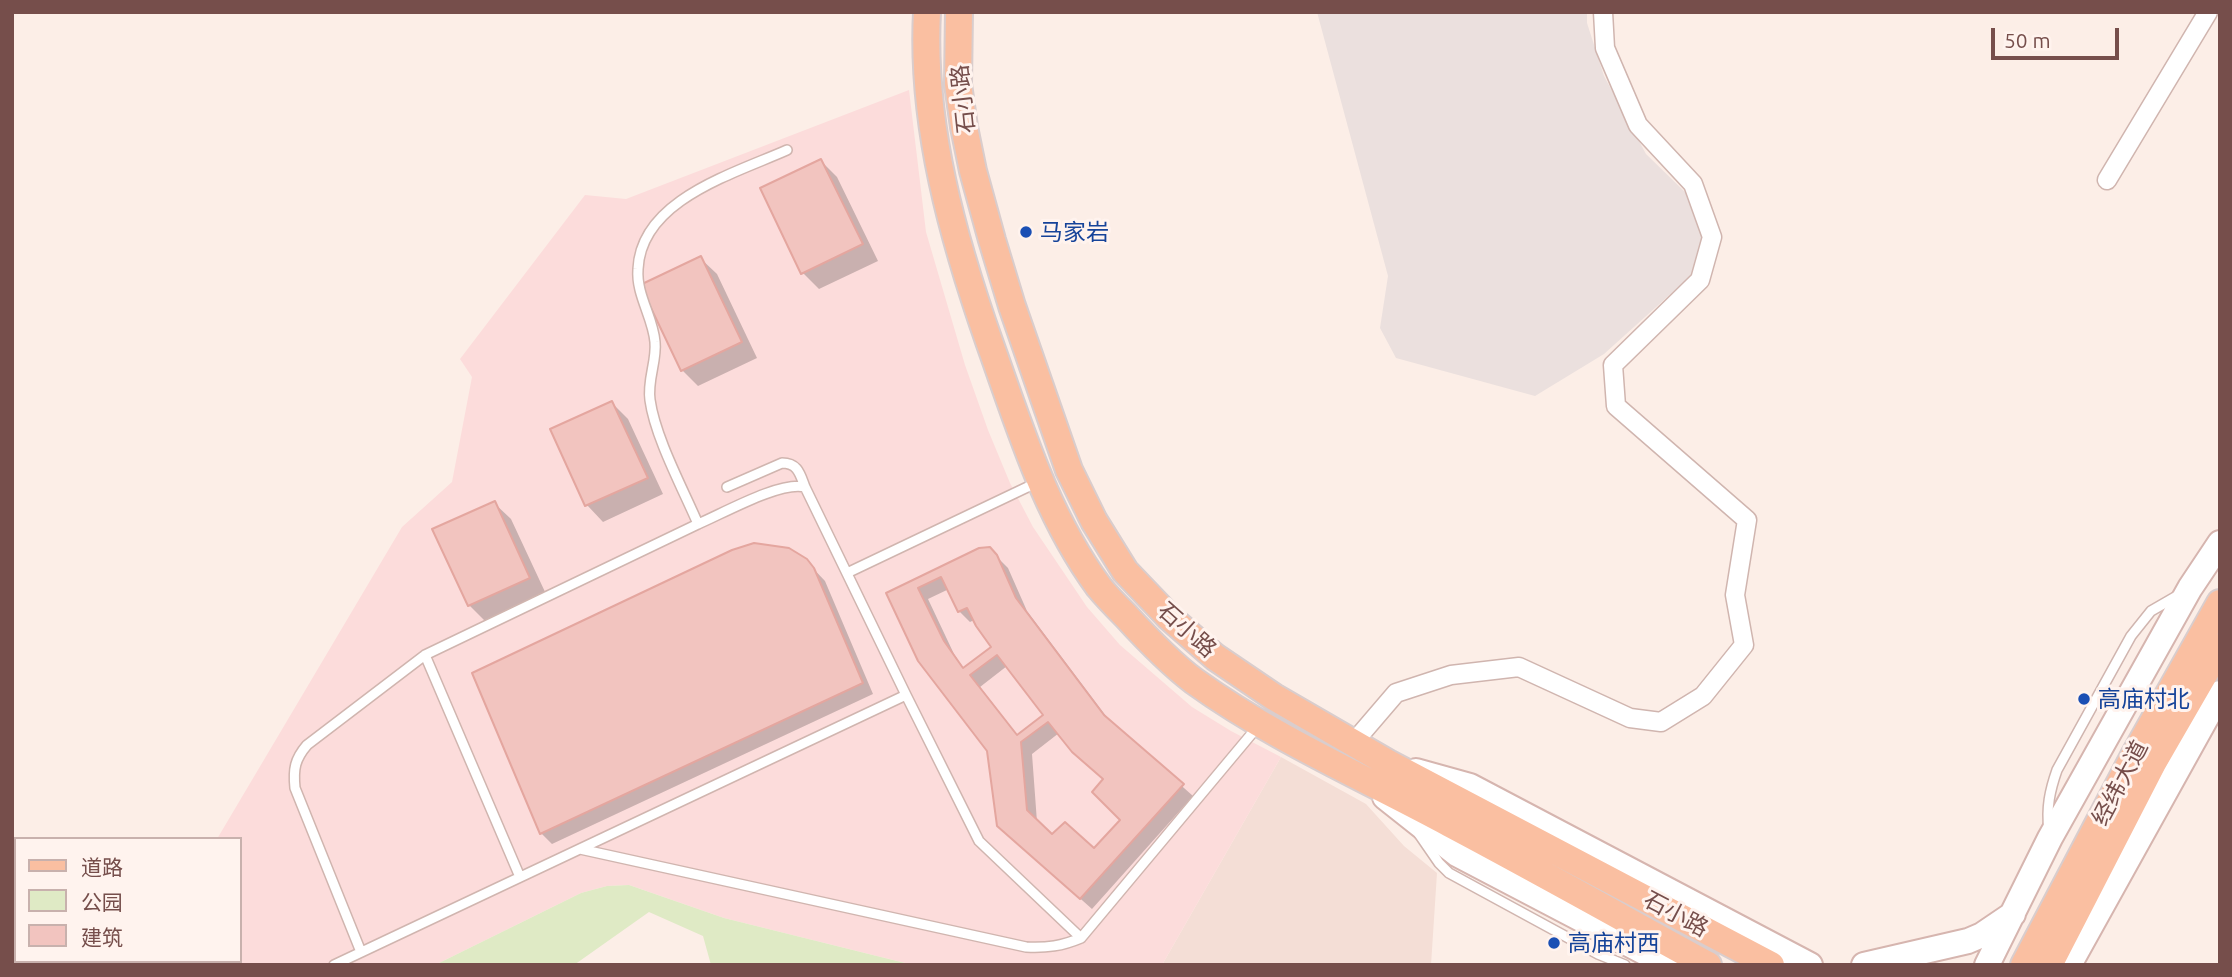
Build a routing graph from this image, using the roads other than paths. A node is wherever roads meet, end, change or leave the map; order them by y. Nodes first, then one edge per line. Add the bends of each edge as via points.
1 (927, 12) edge
2 (959, 12) edge
3 (1603, 12) edge
4 (2208, 12) edge
5 (787, 149) dead end
6 (2107, 180) dead end
7 (1039, 482) junction
8 (727, 487) dead end
9 (806, 487) junction
10 (698, 524) junction
11 (2220, 543) edge
12 (847, 573) junction
13 (2220, 603) edge
14 (2220, 647) edge
15 (425, 655) junction
16 (2220, 693) edge
17 (906, 695) junction
18 (1261, 724) junction
19 (1354, 742) junction
20 (1388, 763) junction
21 (1364, 779) junction
22 (1456, 812) junction
23 (1409, 818) junction
24 (580, 849) junction
25 (520, 877) junction
26 (2013, 914) junction
27 (1081, 938) junction
28 (361, 952) junction
29 (1998, 953) edge
30 (2073, 961) edge
31 (334, 965) edge
32 (1625, 965) edge
33 (1669, 965) edge
34 (1708, 965) edge
35 (1771, 965) edge
36 (1811, 965) edge
37 (1864, 965) edge
38 (1986, 965) edge
39 (2024, 965) edge
40 (2049, 965) edge

1 - 7 main road, 石小路 via 933,132 959,245
2 - 19 main road, 石小路 via 958,84 973,171 1025,344 1069,470 1094,521 1125,572 1215,657
3 - 19 street via 1605,48 1638,125 1693,184 1712,237 1700,280 1613,365 1616,406 1747,520 1735,595 1744,645 1703,696 1661,722 1630,718 1519,667 1451,675 1396,692
4 - 6 street
5 - 10 lane via 688,195 664,212 640,251 641,296 656,344 649,385 652,413
7 - 12 lane
7 - 18 main road, 石小路 via 1100,588 1144,636 1193,680
8 - 9 lane via 790,463
9 - 10 lane via 778,490
9 - 12 lane
10 - 15 lane
11 - 26 street via 2190,588 2050,838
12 - 17 lane
13 - 39 main road, 经纬大道
14 - 40 main road, 经纬大道 via 2153,763
15 - 25 lane
15 - 28 lane via 307,746 297,757 293,772 295,788
16 - 30 street
17 - 24 lane
17 - 27 lane via 979,841
18 - 21 main road, 石小路
18 - 27 lane
19 - 20 main road, 石小路
20 - 22 main road, 石小路
20 - 36 street via 1470,786
21 - 22 main road, 石小路
21 - 23 street
22 - 34 main road, 石小路
22 - 35 main road, 石小路
23 - 32 lane via 1449,873
23 - 33 street via 1457,854
24 - 25 lane
24 - 27 lane via 1026,947 1047,948
25 - 28 lane
26 - 29 street
26 - 37 street via 1968,941
28 - 31 lane
29 - 38 street

